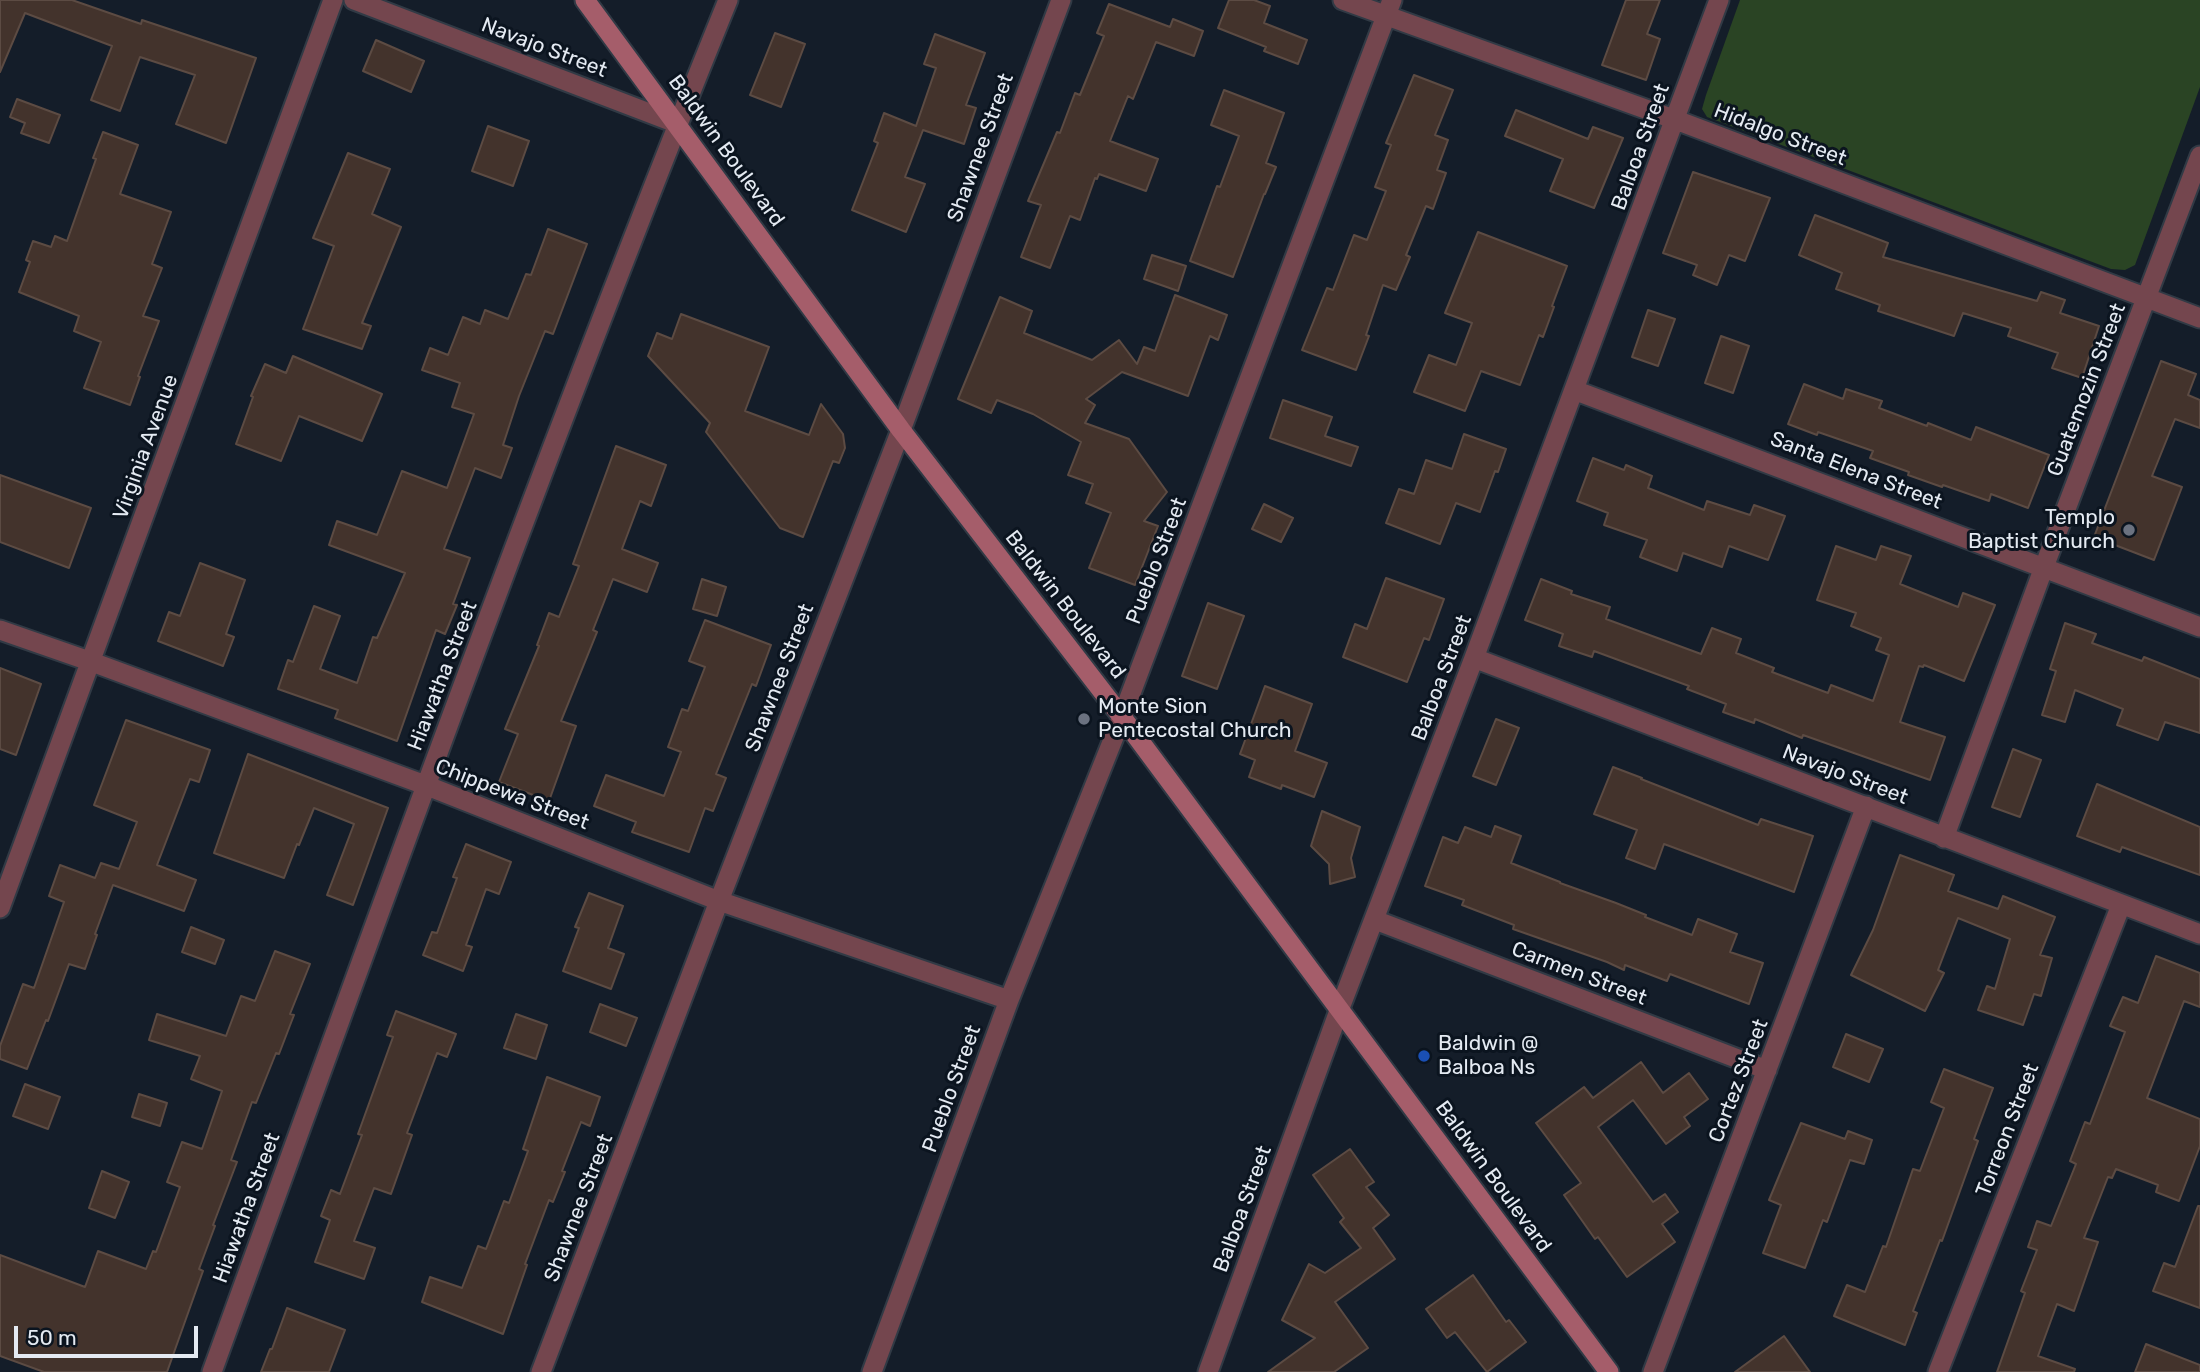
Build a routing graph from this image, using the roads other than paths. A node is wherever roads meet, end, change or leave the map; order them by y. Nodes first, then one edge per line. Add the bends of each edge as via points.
1 (333, 0) edge
2 (354, 0) edge
3 (585, 0) edge
4 (728, 0) edge
5 (1061, 0) edge
6 (1343, 0) edge
7 (1719, 0) edge
8 (1389, 8) edge
9 (1676, 120) junction
10 (678, 124) junction
11 (2200, 156) edge
12 (2147, 298) junction
13 (2200, 318) edge
14 (1574, 390) junction
15 (901, 430) junction
16 (2044, 567) junction
17 (2200, 626) edge
18 (0, 630) edge
19 (1474, 658) junction
20 (92, 662) junction
21 (1122, 716) junction
22 (425, 785) junction
23 (1866, 806) junction
24 (1944, 838) junction
25 (719, 901) junction
26 (2121, 905) junction
27 (0, 908) edge
28 (1375, 920) junction
29 (2200, 934) edge
30 (1009, 1000) junction
31 (1340, 1008) junction
32 (1767, 1070) junction
33 (212, 1372) edge
34 (541, 1372) edge
35 (872, 1372) edge
36 (1208, 1372) edge
37 (1609, 1372) edge
38 (1653, 1372) edge
39 (1938, 1372) edge

1 - 20 street, Virginia Avenue
2 - 10 street, Navajo Street
3 - 10 main road, Baldwin Boulevard
4 - 10 street, Hiawatha Street
5 - 15 street, Shawnee Street
6 - 8 street, Hidalgo Street
7 - 9 street, Balboa Street
8 - 9 street, Hidalgo Street
8 - 21 street, Pueblo Street
9 - 12 street, Hidalgo Street
9 - 14 street, Balboa Street
10 - 15 main road, Baldwin Boulevard
10 - 22 street, Hiawatha Street
11 - 12 street, Guatemozin Street
12 - 13 street, Hidalgo Street
12 - 16 street, Guatemozin Street
14 - 16 street, Santa Elena Street
14 - 19 street, Balboa Street
15 - 21 main road, Baldwin Boulevard
15 - 25 street, Shawnee Street
16 - 17 street, Santa Elena Street
16 - 24 street, Guatemozin Street
18 - 20 street, Chippewa Street
19 - 23 street, Navajo Street
19 - 28 street, Balboa Street
20 - 22 street, Chippewa Street
20 - 27 street, Virginia Avenue
21 - 30 street, Pueblo Street
21 - 31 main road, Baldwin Boulevard
22 - 25 street, Chippewa Street
22 - 33 street, Hiawatha Street
23 - 24 street, Navajo Street
23 - 32 street, Cortez Street
24 - 26 street, Navajo Street
25 - 30 street, Chippewa Street
25 - 34 street, Shawnee Street
26 - 29 street, Navajo Street
26 - 39 street, Torreon Street
28 - 31 street, Balboa Street
28 - 32 street, Carmen Street
30 - 35 street, Pueblo Street
31 - 36 street, Balboa Street
31 - 37 main road, Baldwin Boulevard
32 - 38 street, Cortez Street

